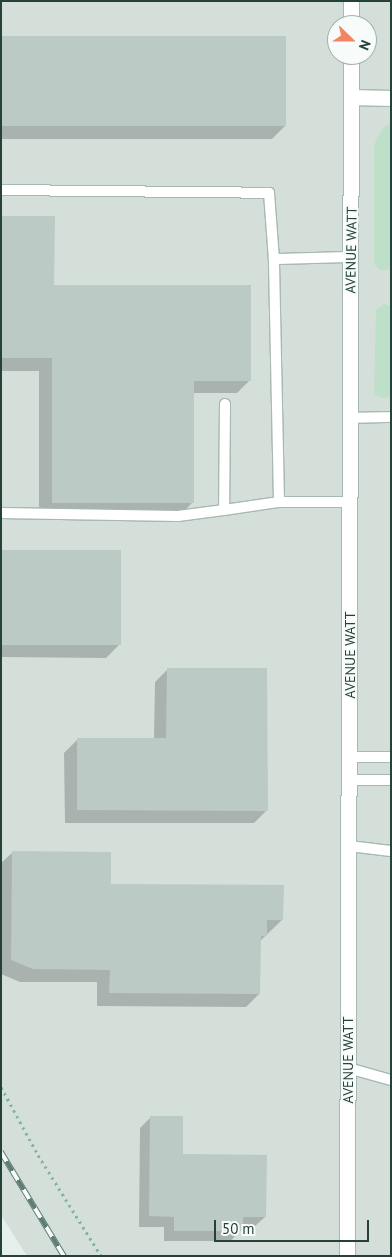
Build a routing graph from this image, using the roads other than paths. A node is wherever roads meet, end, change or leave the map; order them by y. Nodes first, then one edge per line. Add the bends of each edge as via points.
1 (351, 1) edge
2 (351, 15) edge
3 (351, 65) edge
4 (351, 97) junction
5 (391, 98) edge
6 (1, 190) edge
7 (351, 257) junction
8 (274, 259) junction
9 (225, 404) dead end
10 (391, 417) edge
11 (350, 418) junction
12 (279, 502) junction
13 (350, 502) junction
14 (224, 510) junction
15 (1, 513) edge
16 (350, 757) junction
17 (391, 757) edge
18 (349, 780) junction
19 (391, 780) edge
20 (348, 846) junction
21 (391, 851) edge
22 (348, 1068) junction
23 (391, 1080) edge
24 (347, 1256) edge

1 - 2 street
3 - 4 street, AVENUE WATT
4 - 5 street
4 - 7 street, AVENUE WATT
6 - 8 lane via 269,194
7 - 8 lane
7 - 11 street, AVENUE WATT
8 - 12 lane
9 - 14 lane
10 - 11 lane
11 - 13 street, AVENUE WATT
12 - 13 lane
12 - 14 lane
13 - 16 street, AVENUE WATT
14 - 15 lane via 178,516
16 - 17 lane
16 - 18 street, AVENUE WATT
18 - 19 lane
18 - 20 street, AVENUE WATT
20 - 21 lane
20 - 22 street, AVENUE WATT
22 - 23 lane
22 - 24 street, AVENUE WATT

